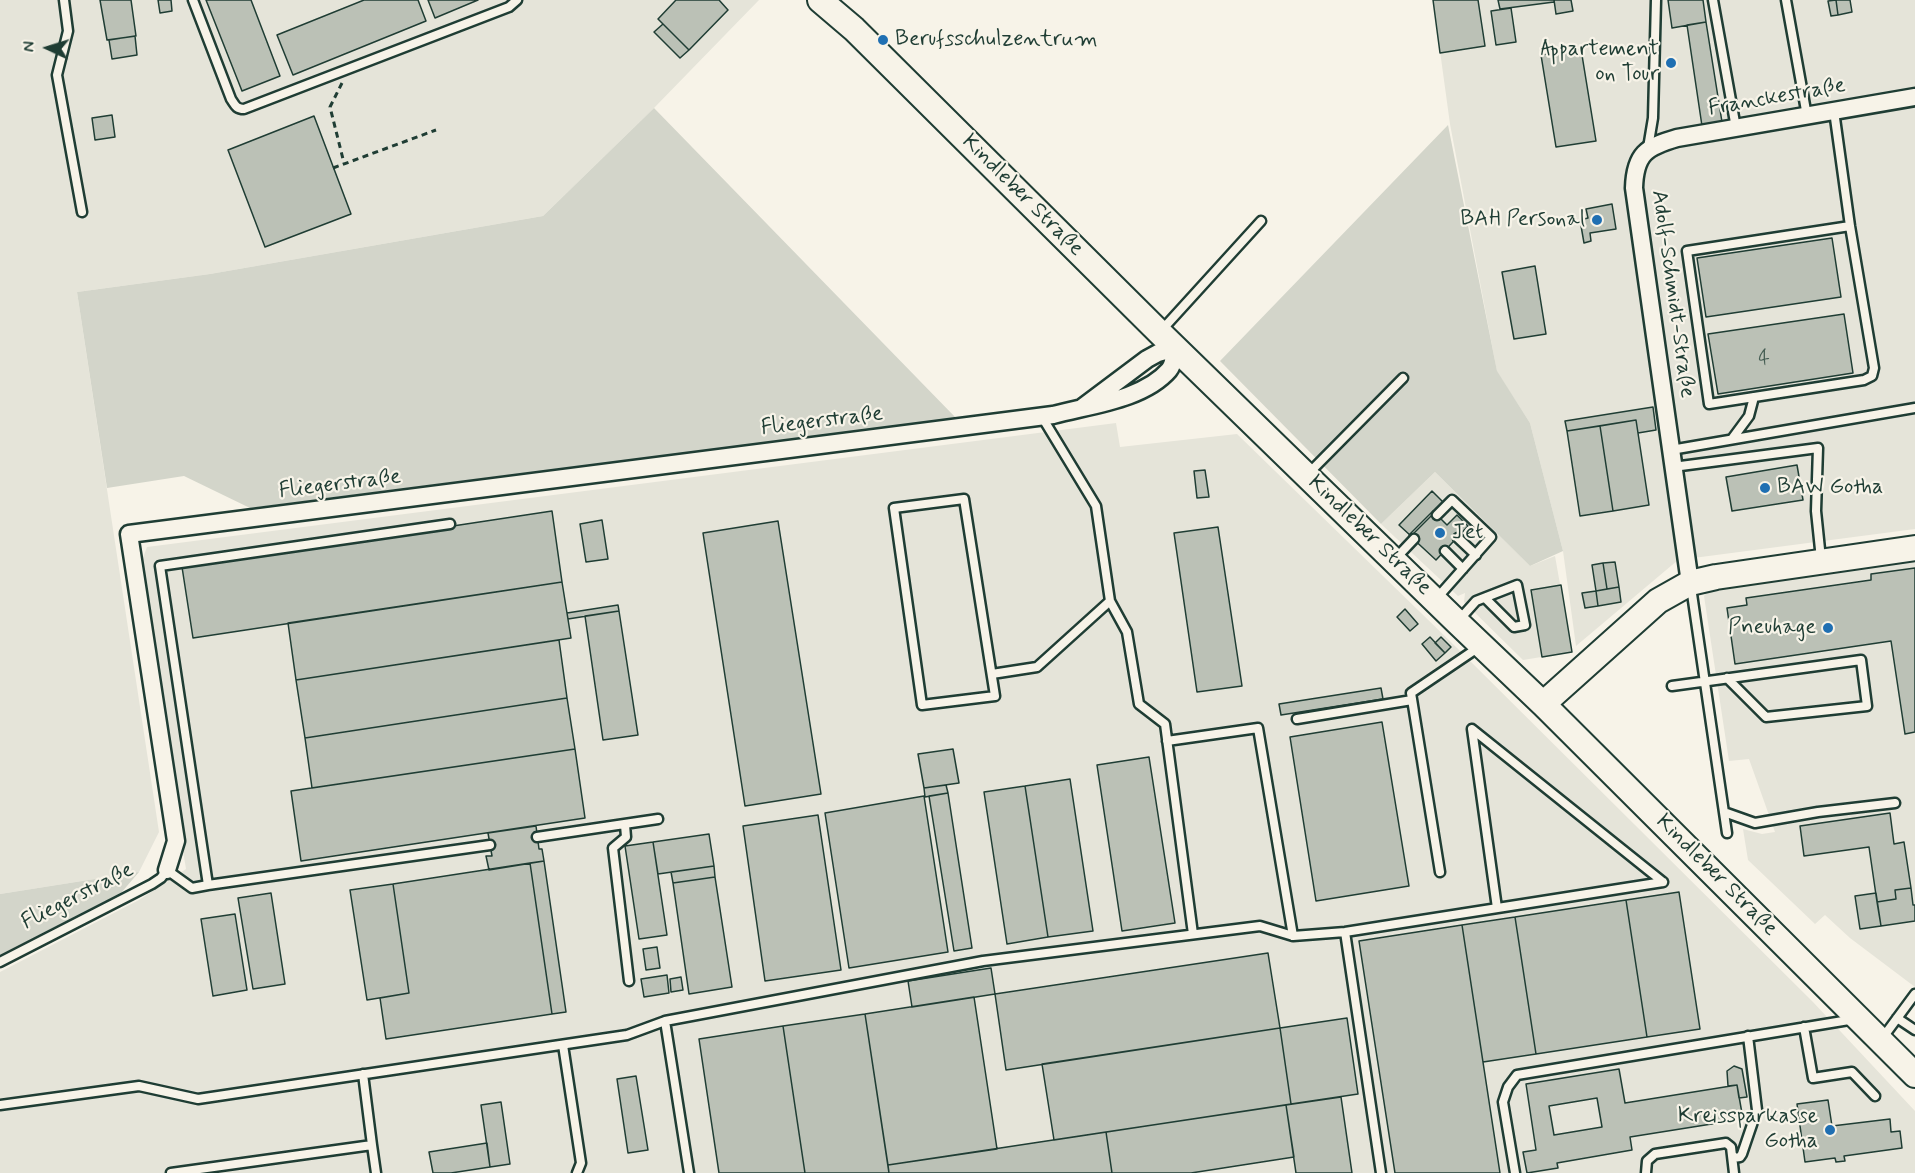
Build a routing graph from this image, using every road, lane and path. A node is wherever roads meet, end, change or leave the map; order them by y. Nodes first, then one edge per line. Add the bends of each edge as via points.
1 (64, 0) edge
2 (193, 0) edge
3 (517, 0) edge
4 (1656, 0) edge
5 (1713, 0) edge
6 (1786, 0) edge
7 (831, 4) edge
8 (350, 69) junction
9 (1915, 97) edge
10 (1834, 111) junction
11 (1806, 116) junction
12 (1736, 128) junction
13 (435, 130) dead end
14 (1648, 148) junction
15 (344, 164) junction
16 (333, 168) dead end
17 (82, 212) dead end
18 (1261, 221) dead end
19 (1850, 226) junction
20 (1168, 340) junction
21 (1403, 378) dead end
22 (1754, 397) junction
23 (1915, 408) edge
24 (1042, 417) junction
25 (1731, 439) junction
26 (1671, 450) junction
27 (1673, 466) junction
28 (1307, 476) junction
29 (1437, 515) dead end
30 (450, 524) dead end
31 (1414, 538) dead end
32 (1458, 538) dead end
33 (1915, 548) edge
34 (1445, 551) dead end
35 (1476, 555) junction
36 (1394, 561) junction
37 (1821, 562) junction
38 (1463, 569) junction
39 (1690, 583) junction
40 (1485, 598) junction
41 (1110, 601) junction
42 (1435, 601) junction
43 (1456, 622) junction
44 (1481, 646) junction
45 (992, 674) junction
46 (1727, 678) junction
47 (1704, 681) junction
48 (1672, 686) dead end
49 (1412, 700) junction
50 (1543, 704) junction
51 (1297, 719) dead end
52 (1167, 741) junction
53 (1895, 803) dead end
54 (1724, 812) junction
55 (658, 819) dead end
56 (625, 825) junction
57 (1727, 833) dead end
58 (537, 837) dead end
59 (490, 845) dead end
60 (167, 870) junction
61 (1440, 872) dead end
62 (208, 885) junction
63 (1497, 908) junction
64 (1345, 933) junction
65 (1193, 934) junction
66 (1293, 936) junction
67 (0, 962) edge
68 (629, 981) dead end
69 (1915, 994) edge
70 (1858, 1018) junction
71 (1897, 1018) junction
72 (665, 1021) junction
73 (1804, 1027) junction
74 (1915, 1030) edge
75 (1748, 1036) junction
76 (1881, 1041) junction
77 (563, 1045) junction
78 (363, 1074) junction
79 (1915, 1075) edge
80 (1875, 1096) dead end
81 (0, 1105) edge
82 (372, 1145) junction
83 (1733, 1158) junction
84 (171, 1173) edge
85 (376, 1173) edge
86 (577, 1173) edge
87 (689, 1173) edge
88 (1381, 1173) edge
89 (1515, 1173) edge
90 (1646, 1173) edge
91 (1734, 1173) edge

1 - 17 lane via 68,31 57,75
2 - 8 lane via 231,99 240,109
3 - 8 lane via 509,8
4 - 14 lane via 1653,118
5 - 12 lane
6 - 11 lane
7 - 20 main road, Kindleber Straße
8 - 15 path via 330,107
9 - 10 street, Franckestraße
10 - 11 street, Franckestraße
10 - 19 lane
11 - 12 street, Franckestraße
12 - 14 street, Franckestraße via 1677,138
13 - 15 path
14 - 26 street, Adolf-Schmidt-Straße via 1639,159 1634,188
15 - 16 path
18 - 20 lane
19 - 22 lane via 1874,368 1872,376
19 - 22 lane via 1687,251 1709,404
20 - 24 street, Fliegerstraße via 1158,353 1083,407
20 - 28 main road, Kindleber Straße
21 - 28 lane
22 - 25 lane via 1749,416
23 - 25 lane
24 - 41 lane via 1096,506
24 - 60 street, Fliegerstraße via 129,534 176,841
25 - 26 lane
26 - 27 street, Adolf-Schmidt-Straße
27 - 37 lane via 1818,448 1816,511
27 - 39 street, Adolf-Schmidt-Straße
28 - 36 main road, Kindleber Straße
29 - 35 lane via 1452,500 1491,537
30 - 62 lane via 160,566
31 - 36 lane
32 - 35 lane
33 - 37 main road
34 - 38 lane
35 - 38 lane
36 - 42 main road, Kindleber Straße
37 - 39 main road
38 - 42 lane
39 - 47 lane, Adolf-Schmidt-Straße
39 - 50 main road via 1658,601
40 - 40 lane via 1517,585 1525,625 1514,627
40 - 43 lane
41 - 45 lane via 1037,667
41 - 52 lane via 1127,632 1139,704 1165,723
42 - 43 main road, Kindleber Straße
43 - 44 main road, Kindleber Straße
44 - 49 lane via 1411,693
44 - 50 main road, Kindleber Straße
45 - 45 lane via 963,499 894,508 922,705 995,696
46 - 46 lane via 1861,660 1868,706 1766,717
46 - 47 lane
47 - 48 lane
47 - 54 lane, Adolf-Schmidt-Straße
49 - 51 lane
49 - 61 lane
50 - 70 main road, Kindleber Straße
52 - 65 lane
52 - 66 lane via 1258,728
53 - 54 lane via 1755,823
54 - 57 lane, Adolf-Schmidt-Straße
55 - 56 lane
56 - 58 lane
56 - 68 lane via 626,837 613,848
59 - 62 lane
60 - 62 lane via 192,888
60 - 67 lane, Fliegerstraße via 152,884
63 - 63 lane via 1474,740 1472,729 1663,882
63 - 64 lane
64 - 66 lane
64 - 88 lane
65 - 66 lane via 1260,926
65 - 72 lane via 983,961
69 - 71 lane
70 - 73 lane
70 - 76 main road, Kindleber Straße
71 - 74 lane
71 - 76 lane
72 - 77 lane via 627,1035
72 - 87 lane
73 - 75 lane
73 - 80 lane via 1813,1078 1852,1072
75 - 83 lane via 1757,1110 1742,1154
75 - 89 lane via 1517,1075 1503,1102
76 - 79 main road, Kindleber Straße
77 - 78 lane
77 - 86 lane via 582,1163
78 - 81 lane via 198,1099 139,1086
78 - 82 lane
82 - 84 lane
82 - 85 lane
83 - 90 lane via 1726,1143 1655,1154 1647,1161
83 - 91 lane

